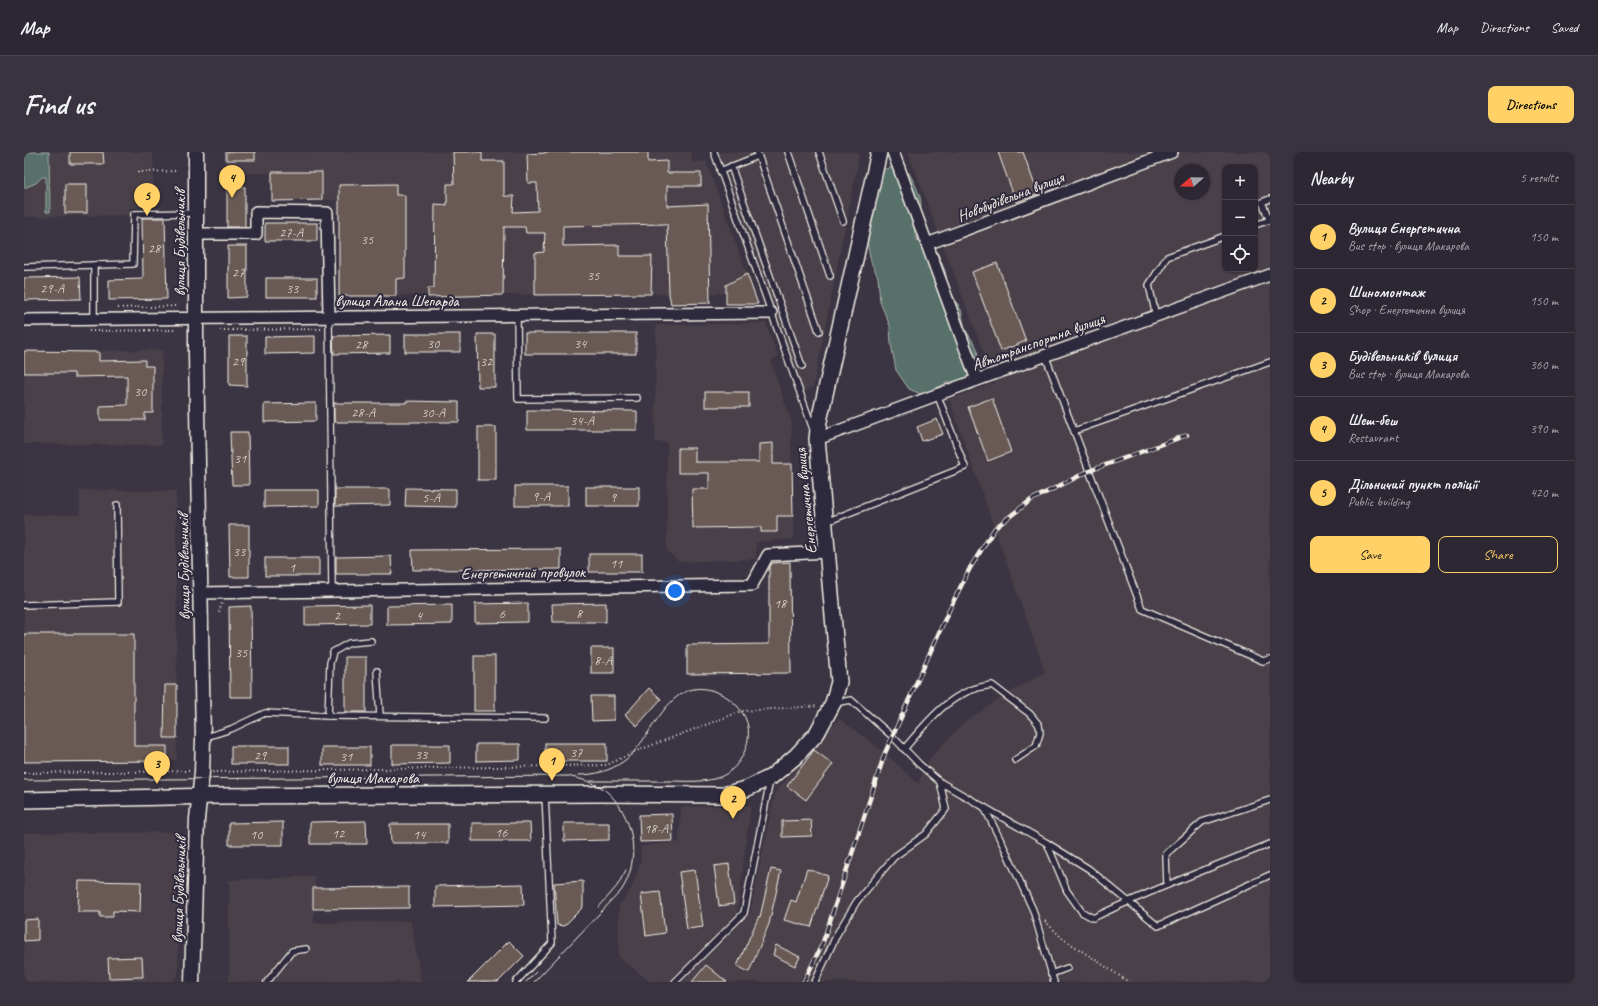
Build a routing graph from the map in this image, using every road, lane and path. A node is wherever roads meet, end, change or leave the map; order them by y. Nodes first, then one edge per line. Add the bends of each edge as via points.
1 (196, 152) edge
2 (714, 152) edge
3 (788, 152) edge
4 (819, 152) edge
5 (879, 152) edge
6 (893, 152) edge
7 (1172, 152) edge
8 (757, 154) edge
9 (731, 166) junction
10 (177, 171) dead end
11 (720, 171) junction
12 (138, 172) dead end
13 (1270, 199) edge
14 (196, 213) junction
15 (1269, 219) edge
16 (843, 221) dead end
17 (1258, 224) edge
18 (196, 234) junction
19 (1222, 237) edge
20 (927, 244) junction
21 (94, 265) junction
22 (24, 267) edge
23 (1270, 275) edge
24 (830, 276) dead end
25 (771, 313) junction
26 (517, 315) junction
27 (1156, 316) junction
28 (329, 317) junction
29 (197, 318) junction
30 (94, 319) junction
31 (24, 320) edge
32 (177, 330) dead end
33 (85, 331) dead end
34 (818, 331) dead end
35 (1045, 355) junction
36 (1270, 362) edge
37 (802, 366) dead end
38 (977, 380) junction
39 (937, 394) junction
40 (637, 398) dead end
41 (1074, 431) junction
42 (817, 439) junction
43 (117, 505) dead end
44 (825, 522) junction
45 (828, 552) junction
46 (332, 591) junction
47 (200, 593) junction
48 (24, 605) edge
49 (371, 641) dead end
50 (1270, 659) edge
51 (377, 671) dead end
52 (828, 704) junction
53 (328, 716) junction
54 (380, 716) junction
55 (545, 718) dead end
56 (203, 738) junction
57 (904, 749) junction
58 (1015, 760) dead end
59 (202, 772) junction
60 (24, 773) edge
61 (771, 777) junction
62 (940, 782) junction
63 (545, 794) junction
64 (723, 795) joint
65 (200, 797) junction
66 (24, 800) edge
67 (1270, 800) edge
68 (983, 806) junction
69 (1047, 842) junction
70 (1270, 844) edge
71 (1270, 875) edge
72 (1167, 885) junction
73 (1128, 901) junction
74 (1033, 910) junction
75 (306, 949) dead end
76 (1067, 968) dead end
77 (1051, 974) junction
78 (192, 982) edge
79 (267, 982) edge
80 (516, 982) edge
81 (675, 982) edge
82 (815, 982) edge
83 (1054, 982) edge
84 (1129, 982) edge

1 - 14 street, вулиця Будівельників
2 - 11 lane
3 - 24 lane
4 - 16 lane
5 - 42 main road, Енергетична вулиця
6 - 20 street
7 - 20 street, Новобудівельна вулиця
8 - 9 lane
8 - 34 lane
9 - 11 lane
9 - 37 lane
10 - 12 path
11 - 25 lane
13 - 15 lane via 1262,202
14 - 18 street, вулиця Будівельників
14 - 21 lane via 134,214 134,264
15 - 17 lane
18 - 28 street via 256,234 256,212 327,213
18 - 29 street, вулиця Будівельників
19 - 27 lane via 1167,257 1149,286
20 - 38 street
21 - 22 lane
21 - 30 lane
23 - 27 street, Автотранспортна вулиця
25 - 26 street, вулиця Алана Шепарда
25 - 42 lane
26 - 28 street, вулиця Алана Шепарда
26 - 40 lane via 518,398
27 - 35 street, Автотранспортна вулиця
28 - 29 street, вулиця Алана Шепарда
28 - 46 lane
29 - 30 street, вулиця Алана Шепарда
29 - 47 street, вулиця Будівельників
30 - 31 street, вулиця Алана Шепарда
32 - 33 path
35 - 38 street, Автотранспортна вулиця
35 - 41 lane
36 - 41 lane
38 - 39 street, Автотранспортна вулиця
39 - 42 street, Автотранспортна вулиця
39 - 44 lane via 965,467
41 - 50 lane via 1142,609 1263,661
42 - 44 main road, Енергетична вулиця
43 - 48 lane via 118,602
44 - 45 main road, Енергетична вулиця
45 - 46 street, Енергетичний провулок via 768,555 752,585
45 - 52 main road, Енергетична вулиця via 839,682
46 - 47 street, Енергетичний провулок
47 - 56 street, вулиця Будівельників
49 - 53 lane via 348,644 333,652 330,663
51 - 54 lane
52 - 57 lane via 851,700
52 - 59 path via 742,711 634,752 607,765
52 - 61 main road, Енергетична вулиця via 817,733 796,756
53 - 54 lane
53 - 56 lane via 265,713 231,729
54 - 55 lane
56 - 59 street, вулиця Будівельників
57 - 58 lane via 943,705 964,693 992,685 1030,714 1039,725 1040,733 1036,746
57 - 62 lane
59 - 60 path
59 - 65 street, вулиця Будівельників
61 - 64 main road, Енергетична вулиця
61 - 81 lane via 744,913
62 - 68 lane
62 - 82 lane via 946,809 926,834 894,857 857,902 837,934
63 - 64 main road, вулиця Макарова
63 - 65 main road, вулиця Макарова
63 - 80 lane via 552,943
65 - 66 main road, вулиця Макарова
65 - 78 street, вулиця Будівельників via 197,819
67 - 72 lane via 1202,822 1166,854
68 - 69 lane
68 - 74 lane
69 - 73 lane via 1089,869
69 - 73 lane via 1067,891 1082,912 1093,918
70 - 72 lane
71 - 73 lane via 1158,926
72 - 73 lane
74 - 77 lane
74 - 84 path via 1062,938
75 - 79 lane via 292,951
76 - 77 lane
77 - 83 lane

